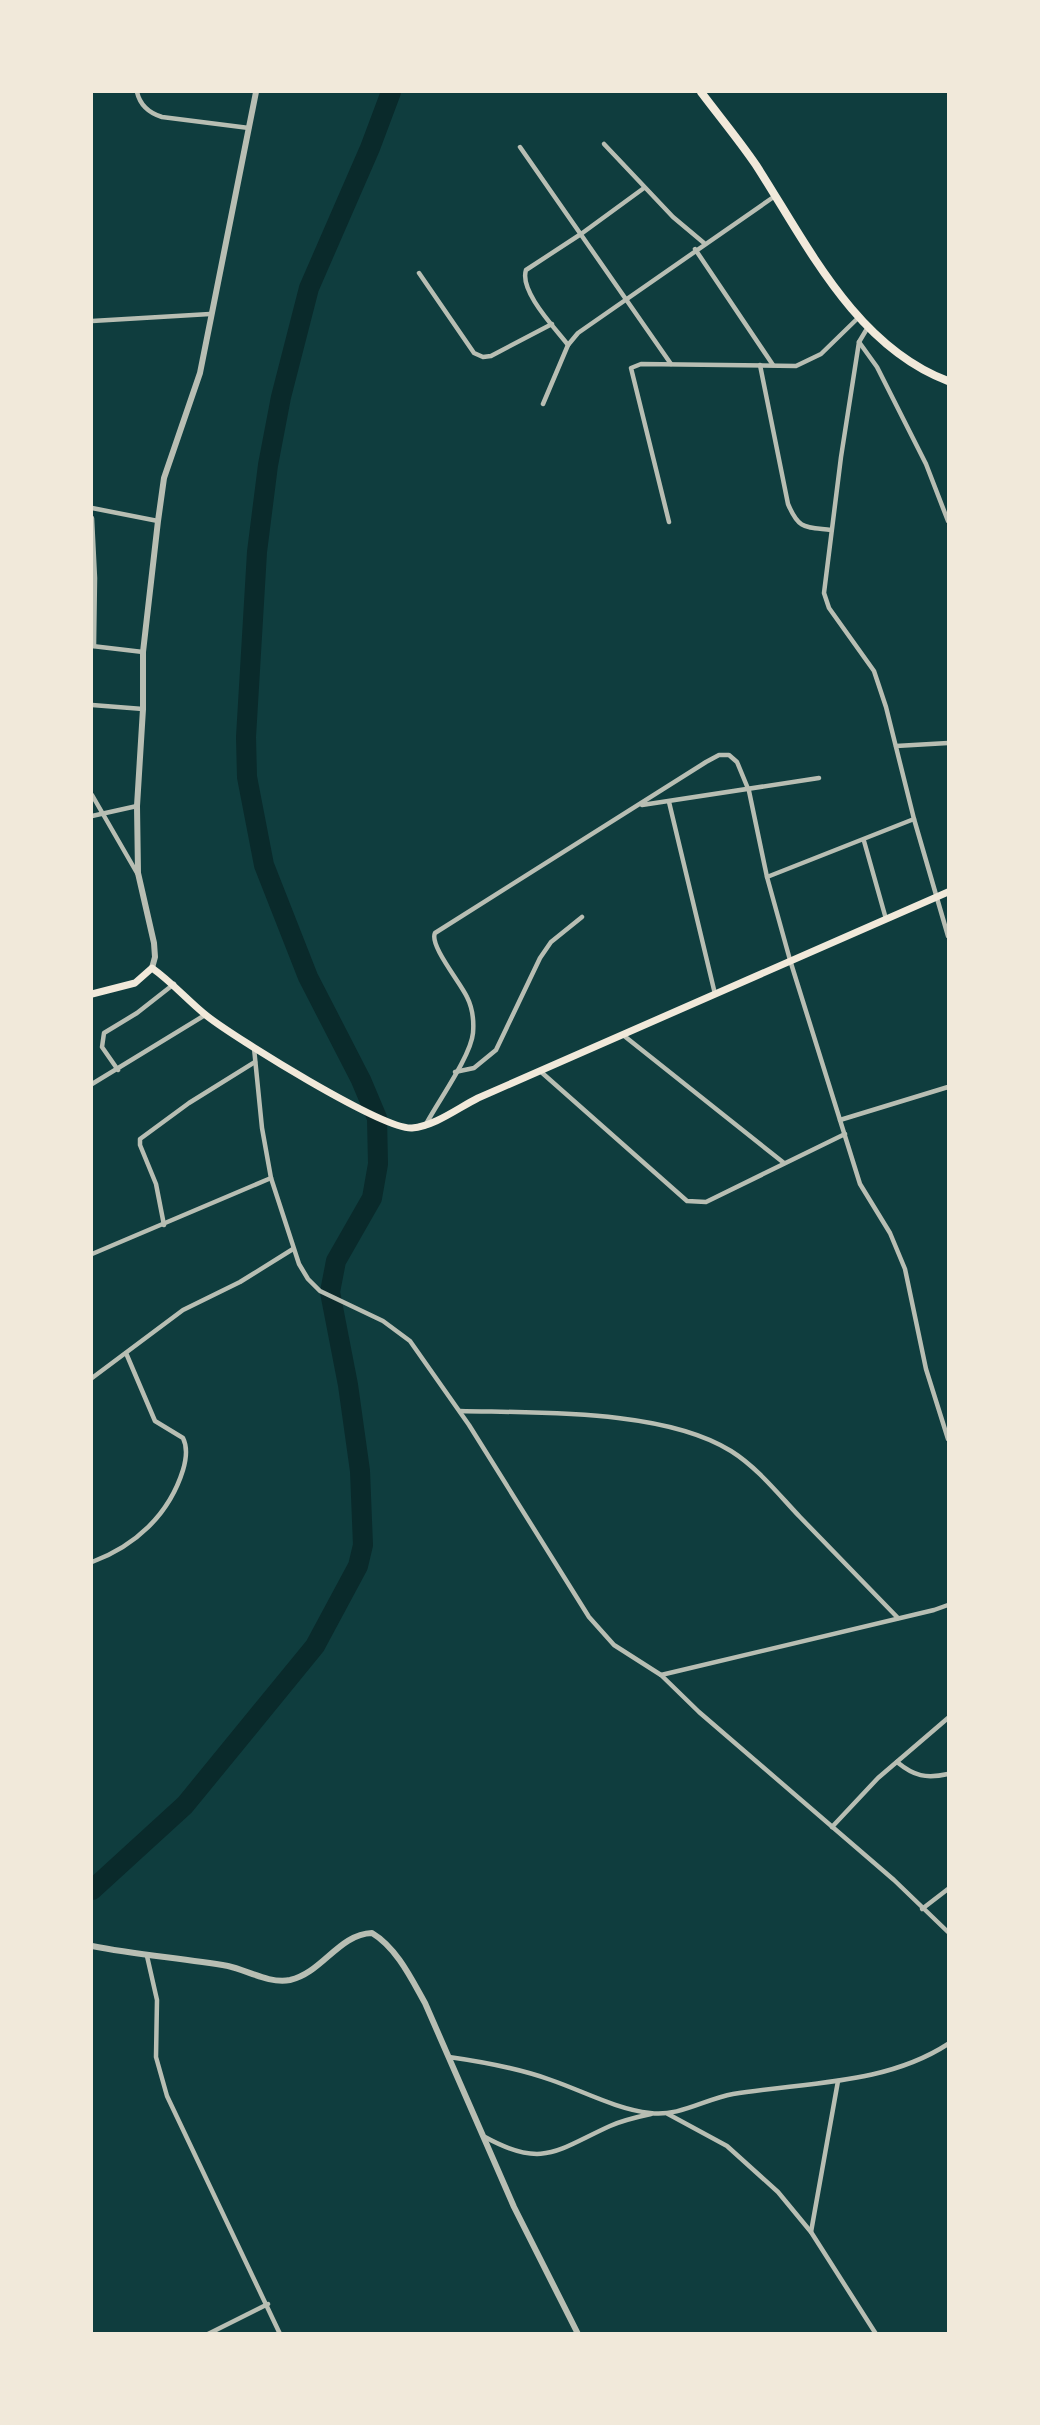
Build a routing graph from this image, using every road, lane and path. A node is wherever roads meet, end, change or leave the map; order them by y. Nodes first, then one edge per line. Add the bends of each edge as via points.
1 (137, 92) edge
2 (256, 92) edge
3 (701, 92) edge
4 (249, 128) junction
5 (604, 144) dead end
6 (520, 147) dead end
7 (644, 188) junction
8 (775, 196) junction
9 (581, 234) junction
10 (704, 243) junction
11 (695, 249) junction
12 (419, 273) dead end
13 (626, 299) junction
14 (210, 314) junction
15 (859, 317) junction
16 (92, 321) edge
17 (552, 324) junction
18 (868, 327) junction
19 (859, 342) junction
20 (568, 345) junction
21 (671, 364) junction
22 (760, 365) junction
23 (773, 365) junction
24 (948, 381) edge
25 (543, 404) dead end
26 (92, 508) edge
27 (92, 518) edge
28 (158, 521) junction
29 (948, 521) edge
30 (669, 522) dead end
31 (831, 530) junction
32 (93, 578) edge
33 (93, 646) edge
34 (143, 652) junction
35 (92, 705) edge
36 (143, 709) junction
37 (948, 743) edge
38 (896, 746) junction
39 (819, 778) dead end
40 (749, 790) junction
41 (92, 795) edge
42 (669, 802) junction
43 (136, 806) junction
44 (639, 806) junction
45 (101, 814) junction
46 (92, 816) edge
47 (914, 819) junction
48 (864, 841) junction
49 (138, 873) junction
50 (767, 877) junction
51 (948, 892) edge
52 (936, 897) junction
53 (582, 917) dead end
54 (886, 919) junction
55 (948, 936) edge
56 (790, 960) junction
57 (152, 968) junction
58 (175, 984) junction
59 (92, 994) edge
60 (715, 994) junction
61 (206, 1015) junction
62 (623, 1035) junction
63 (254, 1048) junction
64 (255, 1062) junction
65 (118, 1070) junction
66 (540, 1071) junction
67 (455, 1072) junction
68 (92, 1084) edge
69 (948, 1087) edge
70 (840, 1120) junction
71 (425, 1126) junction
72 (845, 1134) junction
73 (784, 1163) junction
74 (272, 1178) junction
75 (164, 1225) junction
76 (293, 1249) junction
77 (92, 1254) edge
78 (126, 1353) junction
79 (92, 1378) edge
80 (460, 1411) junction
81 (948, 1439) edge
82 (92, 1562) edge
83 (948, 1605) edge
84 (898, 1618) junction
85 (660, 1675) junction
86 (948, 1718) edge
87 (897, 1762) junction
88 (948, 1774) edge
89 (832, 1827) junction
90 (948, 1889) edge
91 (922, 1909) junction
92 (948, 1932) edge
93 (92, 1946) edge
94 (147, 1956) junction
95 (948, 2044) edge
96 (449, 2057) junction
97 (838, 2080) junction
98 (653, 2114) junction
99 (668, 2114) junction
100 (485, 2137) junction
101 (811, 2232) junction
102 (268, 2304) junction
103 (208, 2334) edge
104 (280, 2334) edge
105 (578, 2334) edge
106 (876, 2334) edge

1 - 4 street via 140,103 153,114
2 - 4 street
3 - 8 main road
4 - 14 street
5 - 7 street
6 - 9 street
7 - 9 street
7 - 10 street
8 - 10 street
8 - 15 main road
9 - 13 street
9 - 17 street via 526,270 529,293
10 - 11 street
11 - 13 street
11 - 23 street
12 - 17 street via 474,353 483,357
13 - 20 street via 578,333
13 - 21 street
14 - 16 street
14 - 28 street via 200,373 164,478
15 - 18 main road
15 - 23 street via 808,362
17 - 20 street
18 - 19 street
18 - 24 main road via 903,357
19 - 29 street via 877,366 926,464
19 - 31 street
20 - 25 street
21 - 22 street
21 - 30 street via 635,365 630,374
22 - 23 street
22 - 31 street via 791,512 798,524
26 - 28 street
27 - 32 street
28 - 34 street
31 - 38 street via 824,582 826,600 871,664
32 - 33 street
33 - 34 street
34 - 36 street
35 - 36 street
36 - 43 street
37 - 38 street
38 - 47 street
39 - 40 street
40 - 42 street
40 - 44 street via 737,762 729,755 718,755
40 - 50 street
41 - 45 street
42 - 44 street
42 - 60 street
43 - 45 street
43 - 49 street
44 - 67 street via 435,933 434,944 468,998 472,1014 473,1034 466,1058
45 - 46 street
45 - 49 street
47 - 48 street
47 - 52 street
48 - 50 street
48 - 54 street
49 - 57 street via 154,943
50 - 56 street
51 - 52 main road
52 - 54 main road
52 - 55 street
53 - 67 street via 551,942 540,958 496,1050 474,1068
54 - 56 main road
56 - 60 main road
56 - 70 street
57 - 58 main road
57 - 59 main road via 135,983
58 - 61 main road
58 - 65 street via 102,1036 102,1047
60 - 62 main road
61 - 63 main road
61 - 65 street
62 - 66 main road
62 - 73 street
63 - 64 street
63 - 71 main road via 400,1127
64 - 74 street
64 - 75 street via 189,1102 140,1139 156,1184
65 - 68 street
66 - 71 main road
66 - 73 street via 687,1201 706,1202
67 - 71 street
69 - 70 street
70 - 72 street
72 - 73 street
72 - 81 street via 860,1184 890,1233 905,1269 926,1370
74 - 75 street
74 - 76 street via 290,1228
75 - 77 street
76 - 78 street via 240,1282 183,1310
76 - 80 street via 308,1279 320,1291 383,1321 410,1341
78 - 79 street
78 - 82 street via 155,1421 183,1438 184,1465 174,1495 149,1526 122,1549
80 - 84 street via 631,1420 673,1429 731,1451 762,1477
80 - 85 street via 589,1617 614,1644
83 - 84 street
84 - 85 street
85 - 89 street
86 - 87 street
87 - 88 street via 927,1778
87 - 89 street
89 - 91 street
90 - 91 street
91 - 92 street
93 - 94 street
94 - 96 street via 229,1966 276,1980 290,1980 308,1972 356,1937 372,1933 408,1973 426,2003
94 - 102 street via 157,2000 156,2057 167,2096
95 - 97 street via 929,2057 893,2069
96 - 98 street via 516,2069
96 - 100 street
97 - 99 street via 734,2094
97 - 101 street
98 - 99 street
98 - 100 street via 610,2125 561,2151 542,2154 522,2153
99 - 101 street via 709,2134 747,2160
100 - 105 street via 514,2207
101 - 106 street
102 - 103 street
102 - 104 street

